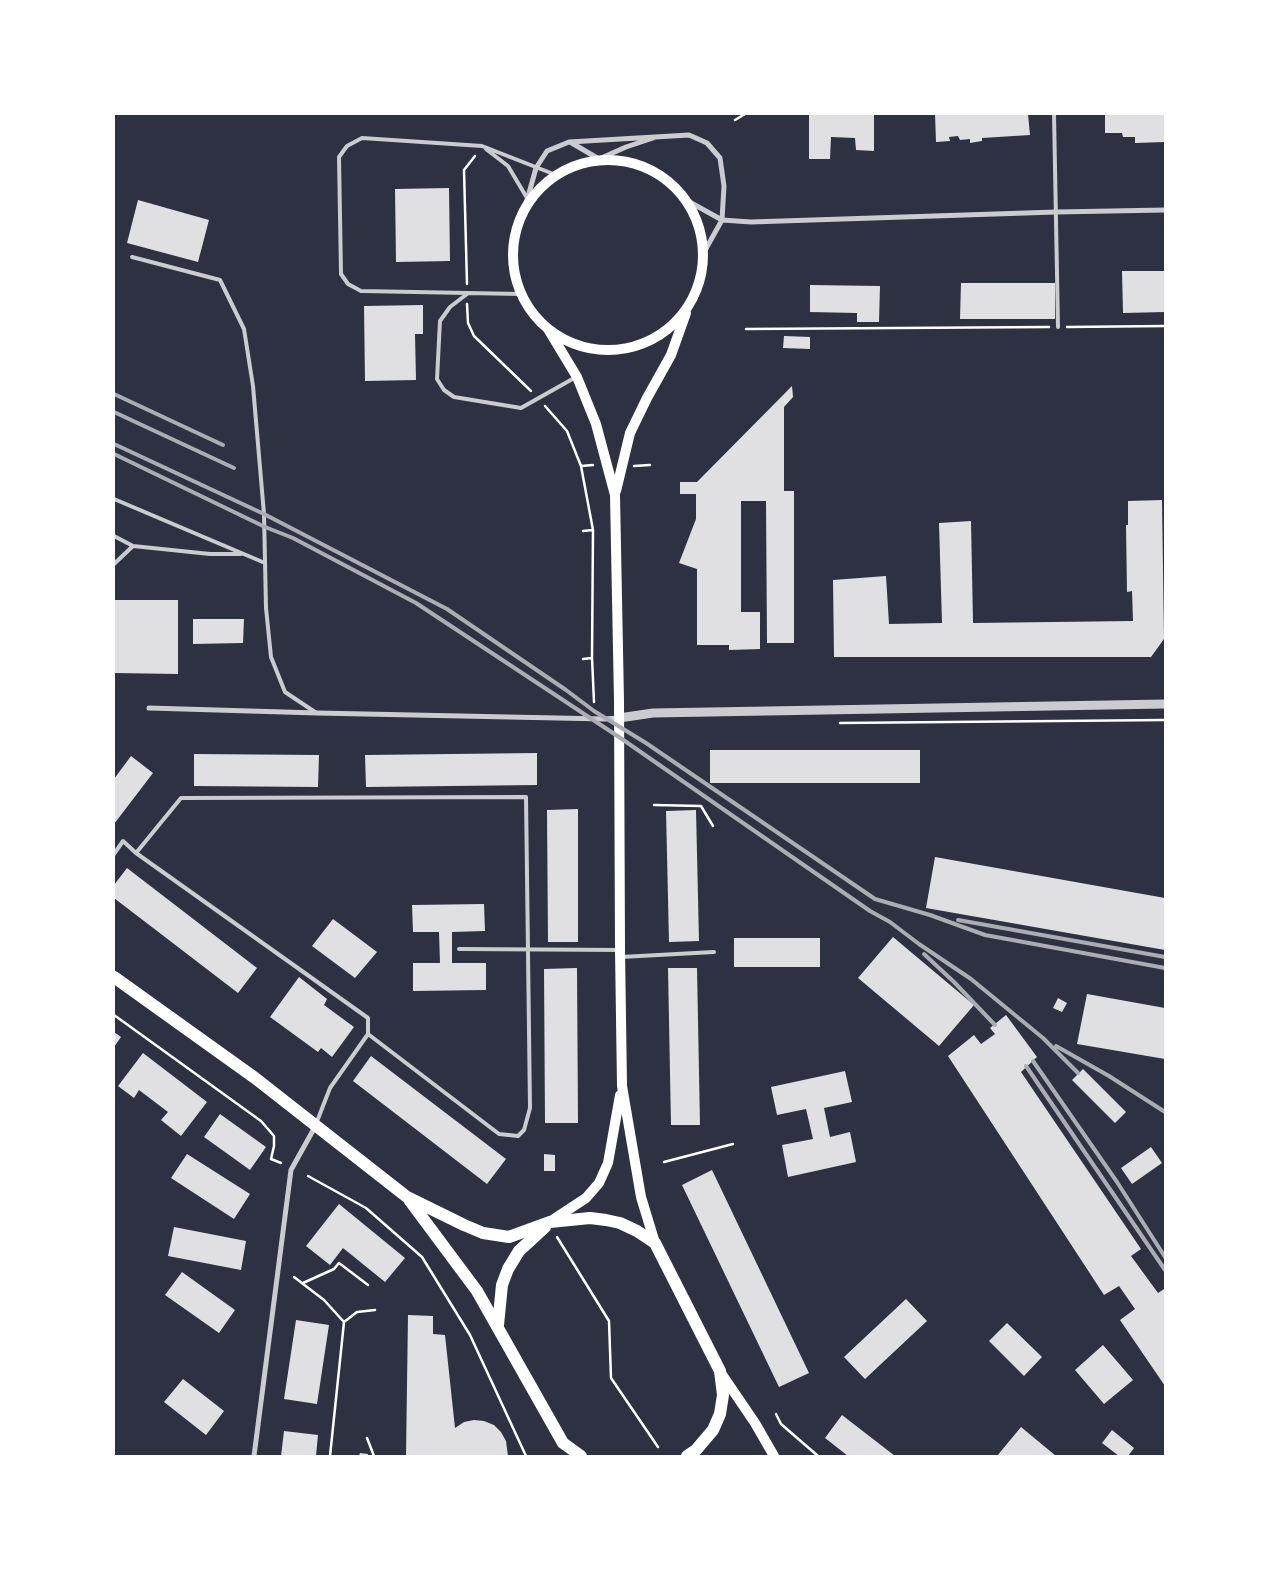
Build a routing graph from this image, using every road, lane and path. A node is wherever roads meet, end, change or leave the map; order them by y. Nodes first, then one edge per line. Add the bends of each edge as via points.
1 (745, 114) edge
2 (1054, 114) edge
3 (735, 120) dead end
4 (673, 135) junction
5 (569, 142) junction
6 (482, 146) junction
7 (600, 159) junction
8 (536, 168) junction
9 (556, 175) junction
10 (527, 198) junction
11 (686, 200) junction
12 (1165, 210) edge
13 (524, 211) junction
14 (1056, 212) junction
15 (722, 220) junction
16 (703, 254) junction
17 (132, 257) dead end
18 (467, 294) junction
19 (521, 294) junction
20 (688, 307) junction
21 (1165, 326) edge
22 (1058, 327) junction
23 (548, 329) junction
24 (746, 329) dead end
25 (577, 377) junction
26 (538, 398) junction
27 (615, 495) junction
28 (114, 499) edge
29 (593, 530) junction
30 (583, 531) dead end
31 (114, 536) edge
32 (133, 546) junction
33 (243, 554) junction
34 (265, 563) junction
35 (114, 564) edge
36 (583, 658) dead end
37 (592, 658) junction
38 (594, 702) dead end
39 (1165, 704) edge
40 (150, 708) dead end
41 (317, 713) junction
42 (619, 718) junction
43 (1165, 720) edge
44 (838, 723) dead end
45 (654, 805) dead end
46 (712, 826) dead end
47 (136, 853) junction
48 (114, 854) edge
49 (459, 949) dead end
50 (528, 949) junction
51 (714, 952) dead end
52 (620, 953) junction
53 (114, 977) edge
54 (114, 1015) edge
55 (368, 1034) junction
56 (622, 1086) junction
57 (316, 1124) junction
58 (733, 1144) dead end
59 (664, 1162) dead end
60 (281, 1164) dead end
61 (308, 1176) dead end
62 (407, 1197) junction
63 (550, 1222) junction
64 (557, 1237) dead end
65 (655, 1243) junction
66 (294, 1277) dead end
67 (303, 1283) junction
68 (368, 1285) dead end
69 (374, 1310) dead end
70 (344, 1322) junction
71 (498, 1325) junction
72 (720, 1371) junction
73 (776, 1414) dead end
74 (367, 1438) dead end
75 (563, 1442) junction
76 (658, 1447) dead end
77 (254, 1456) edge
78 (330, 1456) edge
79 (374, 1456) edge
80 (526, 1456) edge
81 (569, 1456) edge
82 (580, 1456) edge
83 (687, 1456) edge
84 (774, 1456) edge
85 (818, 1456) edge

1 - 3 path
2 - 14 lane
4 - 5 street
4 - 7 street via 650,139
4 - 15 street via 689,135 707,143 720,158 724,186
5 - 7 street
5 - 8 street via 547,151
6 - 8 lane
6 - 10 lane via 508,166
6 - 18 path via 464,170
6 - 18 lane via 362,138 347,146 339,158 341,274 348,284 361,291
7 - 9 main road via 577,164
7 - 11 main road via 624,160 648,168 669,181
8 - 9 lane
8 - 10 street
9 - 13 main road via 536,192
10 - 13 street
11 - 15 street
11 - 16 main road via 699,225
12 - 14 street
13 - 19 main road via 514,240 514,267
14 - 15 street via 760,222
14 - 22 lane
15 - 16 street
16 - 20 main road via 700,280
17 - 34 lane via 220,280 244,329 253,386
18 - 19 lane
18 - 26 path via 468,323 474,336
18 - 26 lane via 450,307 440,321 437,379 444,390 454,396 521,408
19 - 23 main road
20 - 23 main road via 670,327 648,341 623,349 596,349 571,343
20 - 27 main road via 671,355 630,433
21 - 22 path
22 - 24 path
23 - 25 main road
25 - 26 lane
25 - 27 main road via 596,424
26 - 29 path via 567,431 581,466
27 - 42 main road
28 - 33 lane
29 - 30 path
29 - 37 path
31 - 32 lane
32 - 33 lane
32 - 35 lane
33 - 34 lane
34 - 41 lane via 271,657 285,692
36 - 37 path
37 - 38 path
39 - 42 street via 653,713
40 - 41 street
41 - 42 street
42 - 52 main road
43 - 44 path
45 - 46 path via 701,806
47 - 48 lane via 123,842
47 - 50 lane via 181,798 526,796
47 - 55 lane via 368,1018
49 - 50 lane
50 - 52 lane
50 - 55 lane via 530,1108 524,1130 518,1136 500,1134
51 - 52 lane
52 - 56 main road
53 - 57 main road
54 - 60 path via 260,1121 274,1136 271,1159
55 - 57 lane via 330,1088
56 - 63 main road via 608,1164 599,1183 586,1198
56 - 65 main road via 641,1197
57 - 62 main road
57 - 77 street via 292,1170
58 - 59 path
61 - 80 path via 366,1208 422,1257 470,1335
62 - 63 main road via 483,1233 509,1237
62 - 71 main road via 477,1291
63 - 65 main road via 590,1218 606,1220 620,1223
63 - 71 main road via 518,1251 508,1269 502,1285
64 - 76 path via 609,1321 611,1378
65 - 72 main road
66 - 67 path
67 - 68 path via 330,1271 339,1263
67 - 70 path
69 - 70 path via 357,1312
70 - 78 path
71 - 75 main road
72 - 83 main road via 723,1394 720,1414 713,1430
72 - 84 main road
73 - 85 path via 782,1424
74 - 79 path
75 - 81 main road
75 - 82 main road

